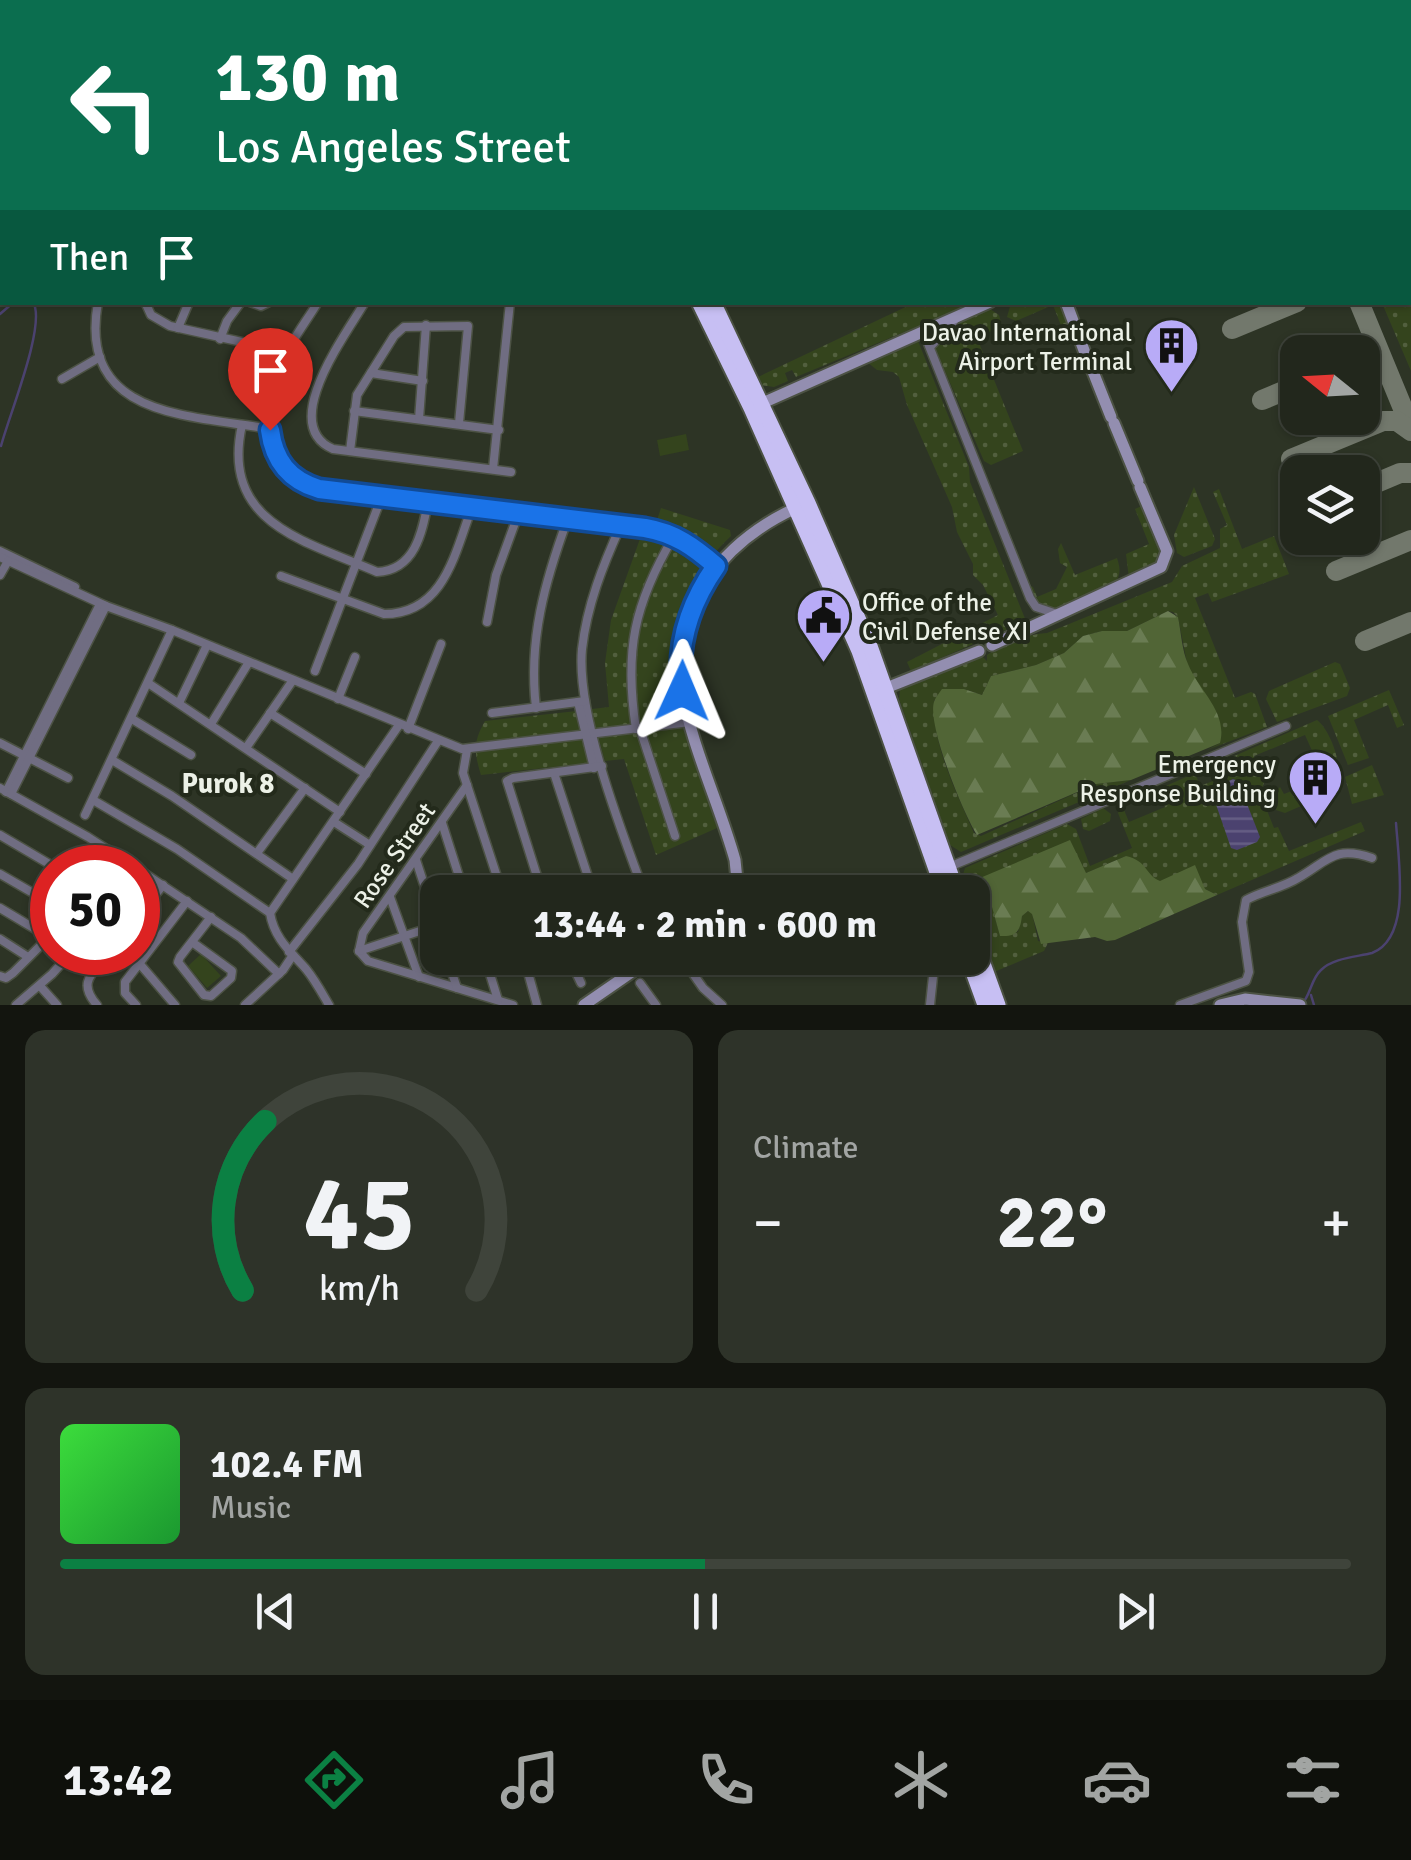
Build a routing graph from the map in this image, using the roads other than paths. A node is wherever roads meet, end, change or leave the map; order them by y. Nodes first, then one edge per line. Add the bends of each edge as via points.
1 (97, 305) edge
2 (147, 305) edge
3 (188, 305) edge
4 (239, 305) edge
5 (316, 305) edge
6 (364, 305) edge
7 (510, 305) edge
8 (701, 305) edge
9 (714, 305) edge
10 (983, 305) edge
11 (1067, 305) edge
12 (962, 314) junction
13 (426, 326) junction
14 (178, 328) junction
15 (922, 332) junction
16 (220, 339) junction
17 (930, 347) junction
18 (287, 352) junction
19 (100, 357) junction
20 (371, 373) junction
21 (62, 378) dead end
22 (422, 381) junction
23 (756, 406) junction
24 (354, 411) junction
25 (418, 419) junction
26 (458, 423) junction
27 (242, 424) junction
28 (270, 430) junction
29 (498, 430) junction
30 (350, 451) junction
31 (493, 469) junction
32 (512, 472) dead end
33 (983, 478) junction
34 (382, 496) junction
35 (428, 502) junction
36 (472, 507) junction
37 (796, 508) junction
38 (519, 512) junction
39 (568, 518) junction
40 (622, 525) junction
41 (674, 536) junction
42 (3, 556) edge
43 (356, 563) junction
44 (716, 566) junction
45 (0, 576) edge
46 (281, 576) dead end
47 (342, 600) junction
48 (103, 605) junction
49 (1058, 614) junction
50 (487, 622) dead end
51 (1036, 626) junction
52 (172, 630) junction
53 (207, 644) junction
54 (440, 644) dead end
55 (355, 656) dead end
56 (249, 662) junction
57 (315, 670) dead end
58 (292, 680) junction
59 (148, 684) junction
60 (880, 691) junction
61 (338, 699) junction
62 (581, 702) junction
63 (179, 703) junction
64 (536, 708) junction
65 (270, 713) junction
66 (492, 713) dead end
67 (132, 719) junction
68 (690, 722) junction
69 (211, 724) junction
70 (1286, 726) dead end
71 (404, 727) junction
72 (638, 729) junction
73 (589, 735) junction
74 (438, 741) junction
75 (0, 743) edge
76 (246, 748) junction
77 (468, 750) junction
78 (191, 756) dead end
79 (27, 757) junction
80 (112, 760) junction
81 (598, 767) junction
82 (554, 772) junction
83 (366, 774) junction
84 (68, 778) dead end
85 (467, 785) junction
86 (305, 788) junction
87 (6, 792) edge
88 (93, 800) junction
89 (340, 812) junction
90 (85, 815) dead end
91 (334, 822) junction
92 (442, 822) junction
93 (0, 835) edge
94 (675, 836) dead end
95 (100, 845) edge
96 (370, 845) junction
97 (30, 853) edge
98 (258, 853) junction
99 (1372, 858) dead end
100 (416, 859) junction
101 (941, 866) junction
102 (0, 874) edge
103 (421, 875) edge
104 (459, 875) edge
105 (496, 875) edge
106 (536, 875) edge
107 (587, 875) edge
108 (638, 875) edge
109 (736, 875) edge
110 (942, 875) edge
111 (947, 875) edge
112 (293, 879) junction
113 (162, 885) joint
114 (160, 888) edge
115 (30, 891) edge
116 (390, 897) junction
117 (187, 901) junction
118 (0, 908) edge
119 (270, 913) junction
120 (212, 916) junction
121 (30, 926) edge
122 (420, 931) edge
123 (160, 936) edge
124 (404, 936) junction
125 (0, 939) edge
126 (192, 942) junction
127 (359, 951) junction
128 (294, 956) junction
129 (28, 957) joint
130 (281, 972) junction
131 (50, 975) edge
132 (93, 975) edge
133 (131, 975) edge
134 (148, 975) edge
135 (453, 975) edge
136 (490, 975) edge
137 (529, 975) edge
138 (577, 975) edge
139 (627, 975) edge
140 (694, 975) edge
141 (933, 975) edge
142 (979, 975) edge
143 (981, 975) edge
144 (0, 976) edge
145 (419, 977) junction
146 (982, 979) junction
147 (581, 983) dead end
148 (640, 983) dead end
149 (40, 986) junction
150 (457, 988) junction
151 (498, 1000) junction
152 (16, 1005) edge
153 (57, 1005) edge
154 (97, 1005) edge
155 (136, 1005) edge
156 (175, 1005) edge
157 (245, 1005) edge
158 (330, 1005) edge
159 (514, 1005) edge
160 (537, 1005) edge
161 (584, 1005) edge
162 (656, 1005) edge
163 (722, 1005) edge
164 (930, 1005) edge
165 (985, 1005) edge
166 (998, 1005) edge
167 (1180, 1005) edge
168 (1220, 1005) edge
169 (1300, 1005) edge

1 - 19 street
2 - 14 street via 156,320
3 - 14 street
4 - 16 street
5 - 18 street
6 - 30 street via 319,380 312,418 324,445
7 - 29 street
8 - 23 highway
9 - 23 highway
10 - 12 street
11 - 49 street via 1166,551 1154,573
12 - 15 street
12 - 17 street
13 - 20 street via 400,330
13 - 22 street
13 - 26 street via 463,324 469,330
14 - 16 street
15 - 17 street
15 - 23 street
16 - 18 street
17 - 33 street
18 - 28 street
19 - 21 street
19 - 27 street via 131,399
20 - 22 street
20 - 24 street
22 - 25 street
23 - 37 highway
23 - 60 highway via 836,565
24 - 25 street
24 - 30 street
25 - 26 street
26 - 29 street
27 - 28 street
27 - 43 street via 237,461 260,512 283,532
28 - 34 street via 280,465 295,479 319,489
29 - 31 street
30 - 31 street
31 - 32 street
33 - 49 street via 1032,603
33 - 51 street via 980,485
34 - 35 street
34 - 43 street
35 - 36 street
35 - 43 street via 417,546 402,565 377,572
36 - 38 street
36 - 47 street via 446,579 427,600 397,614
37 - 44 street via 753,530
37 - 60 highway
38 - 39 street
38 - 50 street
39 - 40 street
39 - 64 street via 536,626
40 - 41 street
40 - 62 street via 586,622
41 - 44 street
41 - 72 street via 634,630 630,680
42 - 45 street
42 - 48 street
43 - 47 street
44 - 68 street via 682,644 680,675
46 - 47 street
47 - 57 street
48 - 52 street
48 - 79 street
49 - 51 street
51 - 60 street
52 - 53 street
52 - 59 street
53 - 56 street
53 - 63 street
54 - 71 street
55 - 61 street
56 - 58 street
56 - 69 street
58 - 61 street
58 - 65 street
59 - 63 street
59 - 67 street
60 - 101 highway
61 - 71 street
62 - 64 street
62 - 73 street
63 - 69 street
64 - 66 street
65 - 76 street
65 - 83 street
67 - 78 street
67 - 80 street
68 - 72 street
68 - 109 street
69 - 76 street
70 - 101 street
71 - 74 street
71 - 83 street
72 - 73 street
72 - 94 street
73 - 77 street
73 - 81 street
74 - 77 street
74 - 96 street
75 - 79 street
76 - 86 street
77 - 85 street via 462,768
79 - 84 street
79 - 87 street
80 - 88 street
80 - 98 street
81 - 82 street
81 - 108 street
82 - 106 street via 506,784
82 - 107 street
83 - 89 street
85 - 92 street, Rose Street
85 - 105 street
86 - 89 street
86 - 98 street
87 - 95 street
88 - 90 street
88 - 119 street
89 - 91 street
91 - 96 street
91 - 112 street
92 - 100 street, Rose Street
92 - 104 street
93 - 97 street
96 - 128 street
98 - 112 street
99 - 167 street via 1334,854 1246,900 1248,976
100 - 103 street
100 - 116 street, Rose Street
101 - 110 highway
101 - 111 highway
102 - 115 street
112 - 119 street
113 - 114 street
113 - 117 street
116 - 124 street
116 - 127 street, Rose Street via 360,938
117 - 120 street
117 - 123 street
118 - 121 street
119 - 128 street via 273,929
120 - 126 street
120 - 130 street
122 - 124 street
124 - 127 street
124 - 145 street
125 - 129 street
126 - 126 street via 232,972 212,996 178,964
127 - 145 street via 365,960
128 - 130 street
128 - 158 street
129 - 144 street via 8,977
130 - 157 street
131 - 149 street
132 - 154 street via 86,992
133 - 155 street via 124,986
134 - 156 street
135 - 150 street
136 - 151 street
137 - 160 street
138 - 147 street
139 - 161 street
140 - 163 street
141 - 164 street
142 - 146 highway
143 - 146 highway
145 - 150 street
146 - 165 highway
146 - 166 highway
148 - 162 street
149 - 152 street
149 - 153 street
150 - 151 street
151 - 159 street
168 - 169 street via 1238,999

